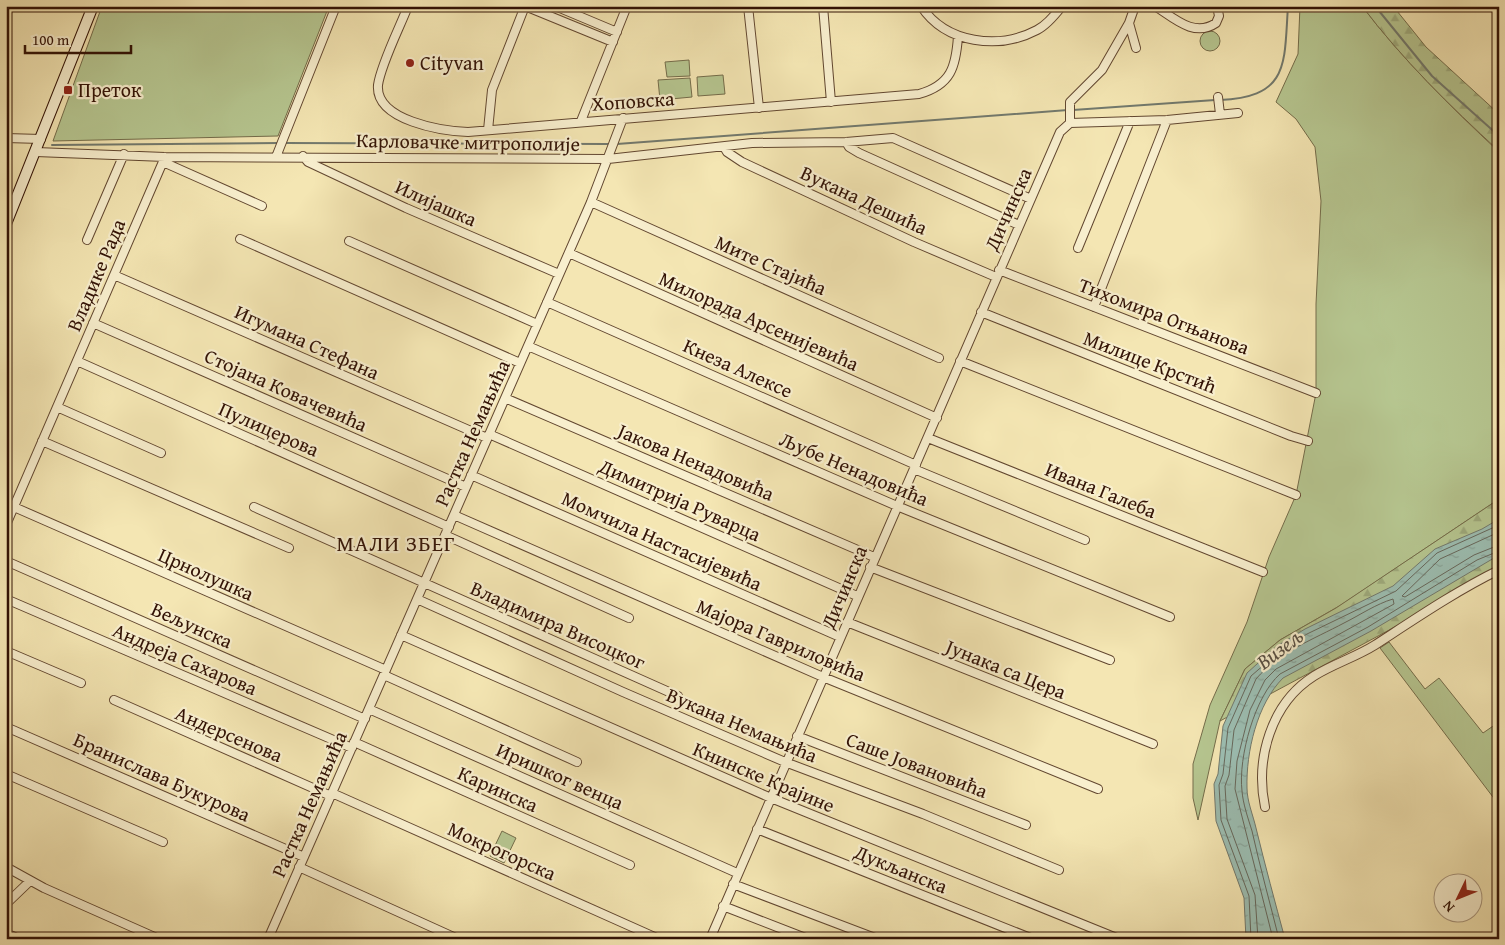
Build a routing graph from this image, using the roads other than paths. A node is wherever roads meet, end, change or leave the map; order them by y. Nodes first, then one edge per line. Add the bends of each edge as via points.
1 (9, 6) edge
2 (92, 6) edge
3 (336, 6) edge
4 (408, 6) edge
5 (525, 6) edge
6 (555, 6) edge
7 (627, 6) edge
8 (748, 6) edge
9 (823, 6) edge
10 (921, 6) edge
11 (1062, 6) edge
12 (1134, 6) edge
13 (1156, 6) edge
14 (1217, 6) edge
15 (6, 17) edge
16 (1129, 22) junction
17 (617, 32) junction
18 (958, 36) junction
19 (613, 42) junction
20 (1136, 48) dead end
21 (1219, 101) dead end
22 (831, 102) junction
23 (759, 108) junction
24 (1238, 113) dead end
25 (1220, 114) junction
26 (1167, 120) junction
27 (1130, 121) junction
28 (581, 122) junction
29 (621, 122) junction
30 (1068, 122) junction
31 (488, 130) junction
32 (6, 138) edge
33 (40, 139) junction
34 (846, 142) junction
35 (724, 147) junction
36 (36, 152) junction
37 (124, 154) junction
38 (303, 156) junction
39 (276, 157) junction
40 (164, 159) junction
41 (608, 159) junction
42 (1030, 198) junction
43 (591, 202) junction
44 (262, 206) dead end
45 (6, 224) edge
46 (1019, 225) junction
47 (240, 239) dead end
48 (87, 240) dead end
49 (349, 241) dead end
50 (1078, 248) dead end
51 (569, 253) junction
52 (998, 273) junction
53 (559, 274) junction
54 (114, 275) junction
55 (547, 302) junction
56 (1094, 307) junction
57 (981, 312) junction
58 (93, 323) junction
59 (537, 324) junction
60 (528, 346) junction
61 (939, 358) dead end
62 (960, 361) junction
63 (77, 362) junction
64 (520, 363) junction
65 (1316, 393) dead end
66 (505, 398) junction
67 (57, 407) junction
68 (937, 418) junction
69 (488, 436) junction
70 (928, 438) junction
71 (42, 441) junction
72 (1308, 441) dead end
73 (161, 453) dead end
74 (915, 467) junction
75 (471, 475) junction
76 (466, 487) junction
77 (1296, 495) dead end
78 (897, 506) junction
79 (14, 507) junction
80 (254, 508) dead end
81 (454, 516) junction
82 (6, 525) edge
83 (447, 531) junction
84 (1085, 540) dead end
85 (288, 548) dead end
86 (874, 557) junction
87 (6, 561) edge
88 (870, 567) junction
89 (1499, 570) edge
90 (1263, 572) dead end
91 (424, 583) junction
92 (858, 596) junction
93 (6, 599) edge
94 (417, 599) junction
95 (629, 618) dead end
96 (1170, 618) dead end
97 (847, 622) junction
98 (401, 635) junction
99 (840, 637) junction
100 (6, 651) edge
101 (1110, 660) dead end
102 (385, 672) junction
103 (823, 677) junction
104 (81, 683) dead end
105 (678, 696) dead end
106 (114, 700) dead end
107 (369, 709) junction
108 (365, 718) junction
109 (6, 727) edge
110 (797, 736) junction
111 (1153, 744) dead end
112 (353, 745) junction
113 (577, 762) dead end
114 (785, 762) junction
115 (6, 774) edge
116 (1098, 789) dead end
117 (332, 794) junction
118 (771, 798) junction
119 (1265, 807) dead end
120 (1026, 825) dead end
121 (757, 829) junction
122 (163, 842) dead end
123 (304, 857) junction
124 (630, 865) dead end
125 (300, 867) junction
126 (6, 868) edge
127 (1059, 870) dead end
128 (737, 873) junction
129 (30, 881) junction
130 (733, 884) junction
131 (6, 904) edge
132 (724, 906) junction
133 (6, 933) edge
134 (875, 938) dead end
135 (19, 939) edge
136 (160, 939) edge
137 (268, 939) edge
138 (458, 939) edge
139 (659, 939) edge
140 (710, 939) edge
141 (808, 939) edge
142 (1033, 939) edge
143 (1119, 939) edge

1 - 15 street
2 - 33 main road
3 - 39 street
4 - 31 street, Хоповска via 381,76 379,95 382,102 397,114 432,128 468,132
5 - 19 street
5 - 31 street via 492,90
6 - 17 street
7 - 17 street
8 - 23 street
9 - 22 street
10 - 18 street via 943,28
11 - 18 street via 1038,30 1015,39 992,42
12 - 16 street
13 - 14 street via 1199,30 1216,23 1219,16
16 - 20 street
16 - 30 street via 1102,70 1069,105
17 - 19 street
18 - 22 street, Хоповска via 953,68 937,86 919,94
19 - 28 street
21 - 25 street
22 - 23 street, Хоповска
23 - 29 street, Хоповска
24 - 25 street
25 - 26 street
26 - 27 street
26 - 56 street
27 - 30 street
27 - 50 street
28 - 29 street, Хоповска
28 - 31 street, Хоповска
29 - 41 street, Растка Немањића
30 - 42 street, Дичинска
32 - 33 street
33 - 36 main road
34 - 35 street, Карловачке митрополије via 752,143
34 - 42 street, Карловачке митрополије via 899,140
34 - 46 street via 859,153
35 - 41 street, Карловачке митрополије
35 - 52 street, Вукана Дешића via 742,162 914,242
36 - 37 street, Карловачке митрополије
36 - 45 main road
37 - 40 street, Карловачке митрополије
37 - 48 street
38 - 39 street, Карловачке митрополије
38 - 41 street, Карловачке митрополије
38 - 53 street, Илијашка via 306,162
39 - 40 street, Карловачке митрополије
40 - 44 street
40 - 54 street, Владике Рада
41 - 43 street, Растка Немањића
42 - 46 street, Дичинска
43 - 51 street, Растка Немањића
43 - 61 street, Мите Стајића
46 - 52 street, Дичинска
47 - 64 street
49 - 59 street
51 - 53 street, Растка Немањића
51 - 68 street, Милорада Арсенијевића
52 - 56 street, Тихомира Огњанова
52 - 57 street, Дичинска
53 - 55 street, Растка Немањића
54 - 58 street, Владике Рада
54 - 69 street, Игумана Стефана
55 - 59 street, Растка Немањића
55 - 74 street, Кнеза Алексе
56 - 65 street, Тихомира Огњанова
57 - 62 street, Дичинска
57 - 72 street, Милице Крстић
58 - 63 street, Владике Рада
58 - 76 street, Стојана Ковачевића
59 - 60 street, Растка Немањића
60 - 64 street, Растка Немањића
60 - 78 street, Љубе Ненадовића
62 - 68 street, Дичинска
62 - 77 street
63 - 67 street, Владике Рада
63 - 83 street, Пулицерова
64 - 66 street, Растка Немањића
66 - 69 street, Растка Немањића
66 - 86 street, Јакова Ненадовића
67 - 71 street, Владике Рада
67 - 73 street
68 - 70 street, Дичинска
69 - 75 street, Растка Немањића
69 - 92 street, Димитрија Руварца
70 - 74 street, Дичинска
70 - 90 street, Ивана Галеба
71 - 79 street, Владике Рада
71 - 85 street
74 - 78 street, Дичинска
74 - 84 street
75 - 76 street, Растка Немањића
75 - 99 street, Момчила Настасијевића
76 - 81 street, Растка Немањића
78 - 86 street, Дичинска
78 - 96 street, Љубе Ненадовића
79 - 82 street, Владике Рада
79 - 102 street, Црнолушка
80 - 91 street, Владимира Висоцког
81 - 83 street, Растка Немањића
81 - 103 street, Мајора Гавриловића
83 - 91 street, Растка Немањића
83 - 95 street, Пулицерова
86 - 88 street, Дичинска
87 - 108 street, Вељунска
88 - 92 street, Дичинска
88 - 101 street
89 - 119 street via 1372,647 1315,675 1289,697 1275,719 1266,752 1262,789
91 - 94 street, Растка Немањића
91 - 105 street, Владимира Висоцког
92 - 97 street, Дичинска
93 - 112 street, Андреја Сахарова
94 - 98 street, Растка Немањића
94 - 114 street, Вукана Немањића
97 - 99 street, Дичинска
97 - 111 street, Јунака са Цера
98 - 102 street, Растка Немањића
98 - 118 street, Книнске Крајине
99 - 103 street, Дичинска
100 - 104 street
102 - 107 street, Растка Немањића
102 - 113 street, Црнолушка
103 - 110 street, Дичинска
103 - 116 street, Мајора Гавриловића
106 - 117 street, Андерсенова
107 - 108 street, Растка Немањића
107 - 128 street, Иришког венца
108 - 112 street, Растка Немањића
109 - 123 street, Бранислава Букурова
110 - 114 street, Дичинска
110 - 120 street, Саше Јовановића
112 - 117 street, Растка Немањића
112 - 124 street, Каринска
114 - 118 street, Дичинска
114 - 127 street, Вукана Немањића
115 - 122 street
117 - 123 street, Растка Немањића
117 - 139 street, Мокрогорска
118 - 121 street, Дичинска
118 - 143 street, Книнске Крајине
121 - 128 street, Дичинска
121 - 142 street, Дукљанска
123 - 125 street, Растка Немањића
125 - 137 street, Растка Немањића
125 - 138 street
126 - 129 street
128 - 130 street, Дичинска
129 - 131 street
129 - 136 street
130 - 132 street, Дичинска
130 - 134 street
132 - 140 street, Дичинска
132 - 141 street
133 - 135 street

